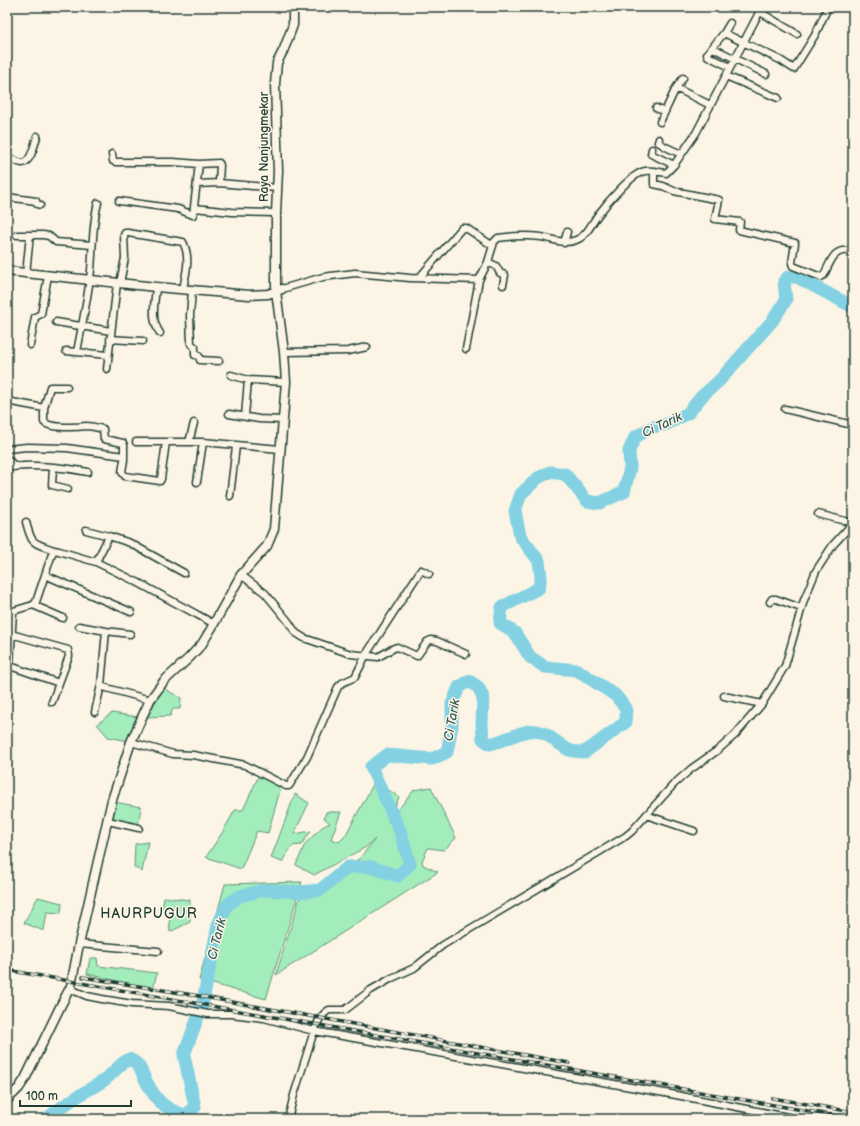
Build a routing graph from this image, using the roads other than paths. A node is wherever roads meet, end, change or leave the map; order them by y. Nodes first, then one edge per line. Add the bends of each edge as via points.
1 (293, 7) edge
2 (828, 7) edge
3 (761, 10) edge
4 (730, 23) dead end
5 (724, 33) junction
6 (797, 34) dead end
7 (743, 41) junction
8 (713, 48) junction
9 (735, 59) junction
10 (730, 68) junction
11 (766, 74) dead end
12 (726, 76) junction
13 (683, 78) dead end
14 (676, 88) junction
15 (778, 98) dead end
16 (710, 105) junction
17 (656, 108) dead end
18 (665, 112) junction
19 (660, 122) dead end
20 (37, 136) dead end
21 (659, 138) dead end
22 (652, 149) dead end
23 (112, 154) dead end
24 (681, 154) junction
25 (7, 157) edge
26 (199, 164) junction
27 (674, 165) junction
28 (654, 171) junction
29 (218, 183) junction
30 (197, 184) junction
31 (277, 188) junction
32 (7, 197) edge
33 (119, 201) dead end
34 (98, 203) dead end
35 (40, 205) dead end
36 (195, 208) junction
37 (276, 213) junction
38 (567, 232) dead end
39 (16, 234) dead end
40 (30, 235) junction
41 (564, 243) junction
42 (92, 245) junction
43 (493, 246) junction
44 (853, 252) edge
45 (488, 262) junction
46 (7, 271) edge
47 (26, 274) junction
48 (48, 276) junction
49 (419, 278) junction
50 (89, 280) junction
51 (479, 280) junction
52 (118, 283) junction
53 (503, 285) dead end
54 (156, 288) junction
55 (183, 289) junction
56 (279, 290) junction
57 (192, 291) junction
58 (56, 322) dead end
59 (82, 327) junction
60 (111, 331) junction
61 (160, 333) dead end
62 (110, 339) junction
63 (143, 341) dead end
64 (30, 344) dead end
65 (367, 347) dead end
66 (466, 349) dead end
67 (66, 351) dead end
68 (77, 352) junction
69 (284, 352) junction
70 (108, 355) junction
71 (219, 361) dead end
72 (107, 370) dead end
73 (231, 375) dead end
74 (248, 380) junction
75 (286, 382) junction
76 (67, 387) dead end
77 (12, 402) dead end
78 (44, 408) junction
79 (785, 410) dead end
80 (229, 414) dead end
81 (245, 416) junction
82 (282, 420) junction
83 (194, 423) dead end
84 (853, 425) edge
85 (115, 442) junction
86 (136, 442) dead end
87 (166, 442) junction
88 (189, 442) junction
89 (203, 442) junction
90 (236, 446) junction
91 (7, 449) edge
92 (280, 449) junction
93 (112, 454) junction
94 (124, 456) junction
95 (7, 459) edge
96 (15, 466) junction
97 (7, 468) edge
98 (53, 468) junction
99 (88, 472) dead end
100 (197, 482) dead end
101 (68, 489) dead end
102 (230, 496) dead end
103 (818, 514) dead end
104 (26, 522) dead end
105 (853, 523) edge
106 (86, 530) dead end
107 (109, 536) junction
108 (54, 550) junction
109 (96, 562) junction
110 (184, 573) dead end
111 (430, 574) dead end
112 (45, 575) junction
113 (241, 576) junction
114 (770, 602) dead end
115 (33, 605) junction
116 (801, 608) junction
117 (10, 611) edge
118 (131, 612) dead end
119 (63, 618) dead end
120 (214, 624) junction
121 (79, 626) dead end
122 (106, 632) junction
123 (11, 634) junction
124 (130, 634) dead end
125 (466, 654) dead end
126 (365, 656) junction
127 (59, 683) junction
128 (101, 685) junction
129 (724, 696) dead end
130 (150, 700) junction
131 (52, 702) dead end
132 (762, 704) junction
133 (95, 712) dead end
134 (131, 742) junction
135 (646, 815) junction
136 (108, 821) junction
137 (139, 828) dead end
138 (694, 831) dead end
139 (79, 944) junction
140 (158, 951) dead end
141 (70, 989) junction
142 (314, 1031) junction
143 (7, 1100) edge
144 (288, 1119) edge
145 (798, 1119) edge

1 - 31 main road, Raya Nanjungmekar via 293,25 277,63 275,84
2 - 7 street via 815,35 794,69
3 - 6 street
3 - 7 street
4 - 5 street
5 - 7 street
5 - 8 street
7 - 9 street
8 - 9 street
8 - 10 street via 708,56
9 - 10 street
9 - 11 street
10 - 12 street
12 - 15 street
12 - 16 street
13 - 14 street
14 - 16 street
14 - 18 street
16 - 24 street via 696,134
17 - 18 street
18 - 19 street
20 - 25 street via 31,156 26,162
21 - 24 street via 658,142
22 - 27 street via 651,154
23 - 26 street via 113,162
24 - 27 street
26 - 29 street via 220,164
26 - 30 street
27 - 28 street via 666,173
28 - 41 street via 639,173 607,205 582,237
28 - 44 street via 654,184 674,191 719,200 715,219 740,222 739,230 795,243 793,266 821,277 838,252
29 - 30 street
29 - 31 street
30 - 36 street
31 - 37 main road, Raya Nanjungmekar
32 - 35 street via 36,201
33 - 36 street via 178,209 193,215
34 - 42 street
36 - 37 street
37 - 56 main road, Raya Nanjungmekar
38 - 41 street
39 - 40 street
40 - 42 street via 49,236 56,242
40 - 47 street
41 - 43 street via 542,237 514,236 498,238
42 - 50 street
43 - 45 street
43 - 49 street via 466,228 462,228
45 - 51 street
45 - 53 street via 505,275
46 - 47 main road
47 - 48 main road
48 - 50 main road
48 - 64 street via 41,314 35,318
49 - 51 street
49 - 56 street via 343,274
50 - 52 main road
50 - 59 street
51 - 66 street
52 - 54 main road
52 - 55 street via 125,258 124,235 128,233 183,242 188,260
52 - 60 street
54 - 55 main road
54 - 61 street via 154,318
55 - 57 main road
56 - 57 main road via 268,294 249,295
56 - 69 main road, Raya Nanjungmekar
57 - 71 street via 191,344 200,360
58 - 59 street
59 - 60 street
59 - 68 street
60 - 62 street
62 - 63 street
62 - 70 street
65 - 69 street via 348,351
67 - 68 street
68 - 70 street
69 - 75 main road, Raya Nanjungmekar
70 - 72 street
73 - 74 street
74 - 75 street
74 - 81 street
75 - 82 main road, Raya Nanjungmekar
76 - 78 street via 50,387
77 - 78 street
78 - 85 street via 46,425 102,428 104,439
79 - 84 street
80 - 81 street
81 - 82 street
82 - 92 main road, Raya Nanjungmekar
83 - 88 street
85 - 93 street
85 - 94 street via 124,444
86 - 87 street
87 - 88 street
87 - 94 street via 160,481 123,475
88 - 89 street
89 - 90 street
89 - 100 street
90 - 92 street
90 - 102 street
91 - 93 street via 67,448
92 - 113 main road, Raya Nanjungmekar via 274,529 267,546
93 - 94 street
95 - 96 street
96 - 97 street
96 - 98 street
98 - 99 street
98 - 101 street via 52,485
103 - 105 street
104 - 108 street via 31,540
105 - 116 street via 816,571
106 - 107 street
107 - 109 street
107 - 110 street via 130,543
108 - 109 street
108 - 112 street
109 - 120 street
111 - 126 street via 421,570
112 - 115 street via 38,599
112 - 118 street
113 - 120 main road, Raya Nanjungmekar
113 - 126 street via 265,593 299,635 351,654
114 - 116 street via 776,599
115 - 117 street
115 - 119 street
116 - 132 street via 785,666
117 - 123 street
120 - 130 main road, Raya Nanjungmekar via 202,644 164,681
121 - 122 street
122 - 124 street
122 - 128 street
123 - 127 street via 10,666
123 - 127 street via 68,650 69,656
125 - 126 street via 437,640 431,640 417,656 397,647 378,656
126 - 134 street via 355,677 338,687 307,757 289,786 245,765 173,754
127 - 131 street
128 - 130 street
128 - 133 street
129 - 132 street
130 - 134 main road, Raya Nanjungmekar
132 - 135 street via 735,735 674,784
134 - 136 main road, Raya Nanjungmekar via 112,800
135 - 138 street
135 - 142 street via 626,836 443,945 414,968 371,990 345,1010 329,1010 320,1018
136 - 137 street
136 - 139 main road, Raya Nanjungmekar
139 - 140 street
139 - 141 main road, Raya Nanjungmekar
141 - 142 street via 102,999 168,1006 208,1014 256,1017
141 - 143 main road, Raya Nanjungmekar via 26,1079
142 - 144 street
142 - 145 street

